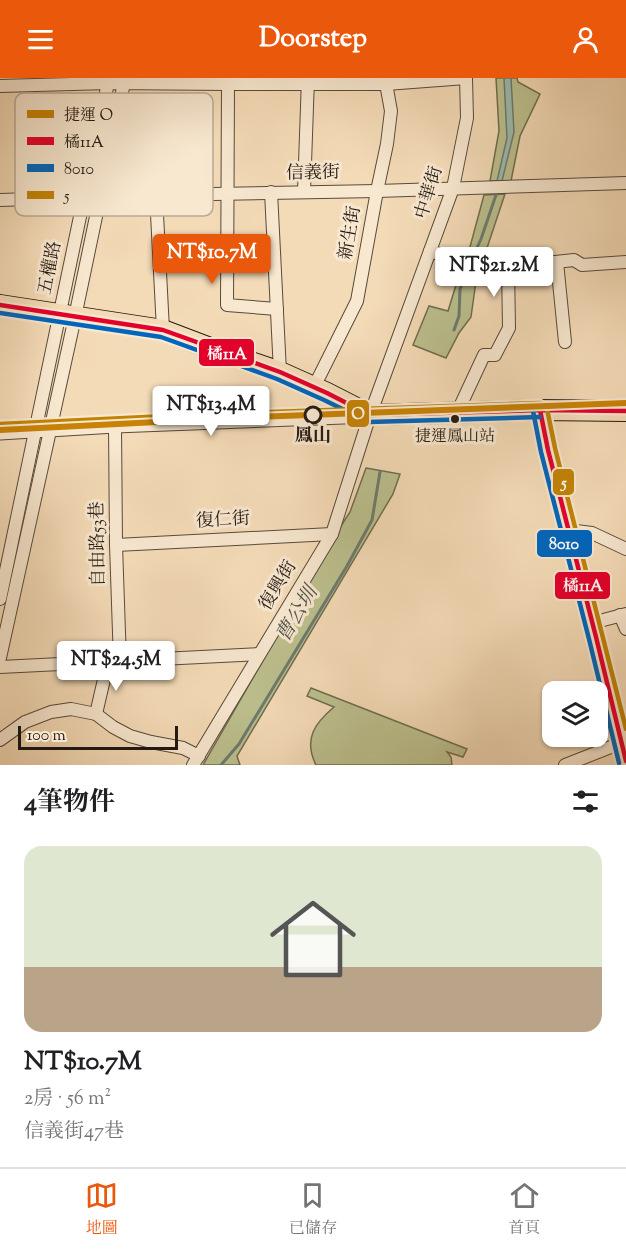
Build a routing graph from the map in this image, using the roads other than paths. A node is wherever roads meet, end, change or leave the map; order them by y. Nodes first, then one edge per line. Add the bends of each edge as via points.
1 (466, 78) edge
2 (109, 80) edge
3 (125, 80) edge
4 (308, 81) edge
5 (386, 81) edge
6 (228, 84) junction
7 (0, 86) edge
8 (626, 183) edge
9 (453, 188) junction
10 (377, 191) junction
11 (271, 192) junction
12 (304, 192) junction
13 (213, 194) edge
14 (228, 194) junction
15 (15, 200) edge
16 (0, 201) edge
17 (81, 216) edge
18 (95, 216) edge
19 (157, 216) edge
20 (430, 251) junction
21 (626, 261) edge
22 (557, 262) junction
23 (508, 267) junction
24 (0, 305) edge
25 (277, 309) junction
26 (67, 316) junction
27 (163, 330) junction
28 (565, 342) dead end
29 (280, 372) junction
30 (314, 387) junction
31 (540, 410) junction
32 (626, 411) edge
33 (457, 413) junction
34 (370, 415) junction
35 (115, 425) junction
36 (51, 429) junction
37 (35, 430) junction
38 (0, 432) edge
39 (568, 530) junction
40 (332, 534) junction
41 (116, 545) junction
42 (626, 549) edge
43 (0, 599) edge
44 (623, 615) edge
45 (592, 623) junction
46 (626, 629) edge
47 (259, 654) junction
48 (0, 658) edge
49 (114, 662) junction
50 (0, 667) edge
51 (96, 714) junction
52 (0, 740) edge
53 (621, 743) junction
54 (196, 761) edge
55 (626, 761) edge
56 (565, 765) edge

1 - 5 street
1 - 9 street, 中華街 via 467,118
2 - 3 street
2 - 7 street
3 - 6 street
4 - 5 street
4 - 6 street
4 - 12 street
5 - 10 street, 新生街 via 391,111
6 - 14 street
8 - 9 street, 信義街
9 - 10 street, 信義街
9 - 20 street, 中華街
10 - 12 street, 信義街
10 - 30 street, 新生街 via 357,301
11 - 12 street, 信義街
11 - 14 street, 信義街
11 - 25 street
13 - 14 street, 信義街
14 - 25 street via 227,305
15 - 16 street, 信義街
17 - 26 street, 五權路
18 - 26 street, 五權路
19 - 27 street
20 - 23 street via 470,265
20 - 34 street, 中華街
21 - 22 street via 582,265 574,260
22 - 23 street
22 - 28 street
23 - 33 street via 509,328 495,356 484,355
24 - 26 main road
25 - 29 street
26 - 27 main road
26 - 36 street, 五權路
26 - 37 street, 五權路
27 - 29 main road
29 - 30 main road
30 - 34 main road
31 - 32 main road
31 - 33 main road
31 - 39 street
33 - 34 main road
34 - 35 street
34 - 40 street, 復興街
35 - 36 street
35 - 41 street, 自由路53巷
36 - 37 street
36 - 48 street, 五權路
37 - 38 street
37 - 43 street, 五權路
39 - 42 street via 592,533
39 - 45 street
40 - 41 street, 復仁街
40 - 47 street, 復興街
41 - 49 street, 自由路53巷
44 - 45 street
44 - 46 street
45 - 53 street
47 - 49 street
47 - 54 street, 復興街
49 - 50 street
49 - 51 street, 自由路53巷
51 - 52 street via 71,708 51,711 25,722
51 - 54 street via 130,736 183,748
53 - 55 street
53 - 56 street

